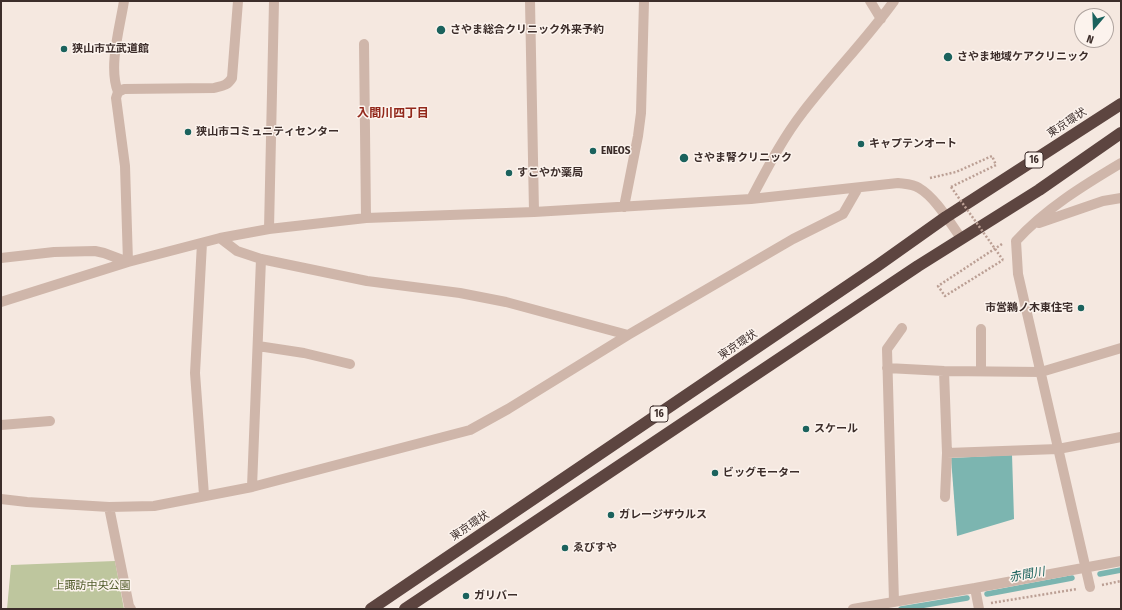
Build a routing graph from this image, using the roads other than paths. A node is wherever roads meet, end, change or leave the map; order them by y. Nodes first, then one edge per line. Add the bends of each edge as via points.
1 (124, 1) edge
2 (238, 1) edge
3 (274, 1) edge
4 (530, 1) edge
5 (644, 1) edge
6 (870, 1) edge
7 (894, 1) edge
8 (881, 19) junction
9 (364, 44) dead end
10 (118, 92) junction
11 (1121, 104) edge
12 (1121, 133) edge
13 (1121, 163) edge
14 (858, 188) junction
15 (1121, 198) edge
16 (751, 199) junction
17 (624, 207) junction
18 (534, 212) junction
19 (946, 217) junction
20 (366, 218) junction
21 (1030, 226) junction
22 (269, 229) junction
23 (220, 238) junction
24 (961, 238) junction
25 (202, 243) junction
26 (1, 258) edge
27 (261, 259) junction
28 (128, 262) junction
29 (1, 302) edge
30 (902, 328) dead end
31 (981, 329) dead end
32 (628, 335) junction
33 (258, 346) junction
34 (1121, 348) edge
35 (350, 364) dead end
36 (887, 368) junction
37 (944, 371) junction
38 (981, 372) junction
39 (1041, 372) junction
40 (50, 422) dead end
41 (1, 425) edge
42 (1121, 437) edge
43 (1058, 449) junction
44 (947, 453) junction
45 (252, 487) junction
46 (204, 495) junction
47 (945, 497) dead end
48 (1, 499) edge
49 (109, 507) junction
50 (1121, 561) edge
51 (1086, 567) junction
52 (1090, 587) road end
53 (975, 588) junction
54 (894, 602) junction
55 (978, 607) edge
56 (131, 609) edge
57 (371, 609) edge
58 (405, 609) edge
59 (853, 609) edge

1 - 10 street via 113,70
2 - 10 street via 232,78 229,83 214,88 124,89
3 - 22 street
4 - 18 street
5 - 17 street via 641,113
6 - 8 street
7 - 8 street
8 - 16 street via 803,113 779,147
9 - 20 street
10 - 28 street via 116,98 125,166
11 - 19 highway, 東京環状 / 16
12 - 24 highway, 16 via 1039,190
13 - 21 street via 1083,186
14 - 16 street
14 - 19 street via 909,184 929,195
14 - 32 street via 843,214 793,239
15 - 21 street via 1103,201
16 - 17 street
17 - 18 street
18 - 20 street
19 - 24 street
19 - 57 highway, 東京環状 / 16
20 - 22 street
21 - 39 street via 1016,241 1018,274
22 - 23 street
23 - 25 street
23 - 27 street via 237,251
24 - 58 highway, 16
25 - 28 street
25 - 46 street via 195,373
26 - 28 street via 54,252 95,251
27 - 32 street via 367,281 460,293 506,302
27 - 33 street
28 - 29 street
30 - 36 street via 887,350
31 - 38 street
32 - 45 street via 508,410 470,430
33 - 35 street
33 - 45 street
34 - 39 street
36 - 37 street
36 - 54 street
37 - 38 street
37 - 44 street
38 - 39 street
39 - 43 street
40 - 41 street
42 - 43 street
43 - 44 street
43 - 51 street
44 - 47 street
45 - 46 street
46 - 49 street via 154,506
48 - 49 street
49 - 56 street
50 - 51 street
51 - 52 street
51 - 53 street
53 - 54 street
53 - 55 street
54 - 59 street

